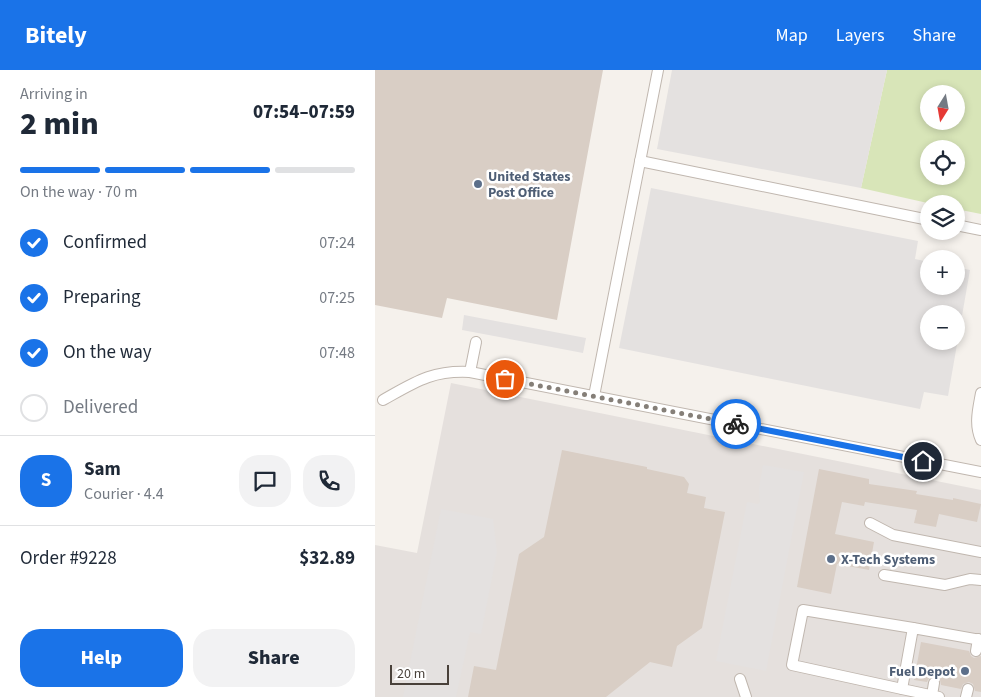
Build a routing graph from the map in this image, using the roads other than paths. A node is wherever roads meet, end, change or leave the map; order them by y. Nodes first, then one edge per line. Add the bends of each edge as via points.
1 (658, 70) edge
2 (640, 162) junction
3 (920, 218) edge
4 (965, 227) edge
5 (981, 230) edge
6 (476, 342) dead end
7 (470, 372) junction
8 (981, 393) edge
9 (594, 396) junction
10 (383, 400) dead end
11 (981, 440) edge
12 (981, 472) edge
13 (869, 523) dead end
14 (981, 552) edge
15 (884, 574) dead end
16 (981, 580) edge
17 (913, 628) junction
18 (942, 633) junction
19 (980, 640) edge
20 (941, 644) dead end
21 (976, 651) dead end
22 (740, 679) dead end
23 (934, 683) dead end
24 (902, 689) junction
25 (935, 696) edge
26 (745, 697) edge

1 - 2 lane
2 - 3 lane
2 - 9 lane
4 - 5 lane
6 - 7 lane
7 - 9 lane
7 - 10 lane via 451,371 422,378
8 - 11 lane via 977,430
9 - 12 lane
13 - 14 lane via 893,535
15 - 16 lane via 945,585 969,579
17 - 18 lane
17 - 24 lane
17 - 24 lane via 803,610 792,665
18 - 19 lane
18 - 20 lane
19 - 21 lane
22 - 26 lane
23 - 25 lane
24 - 25 lane

